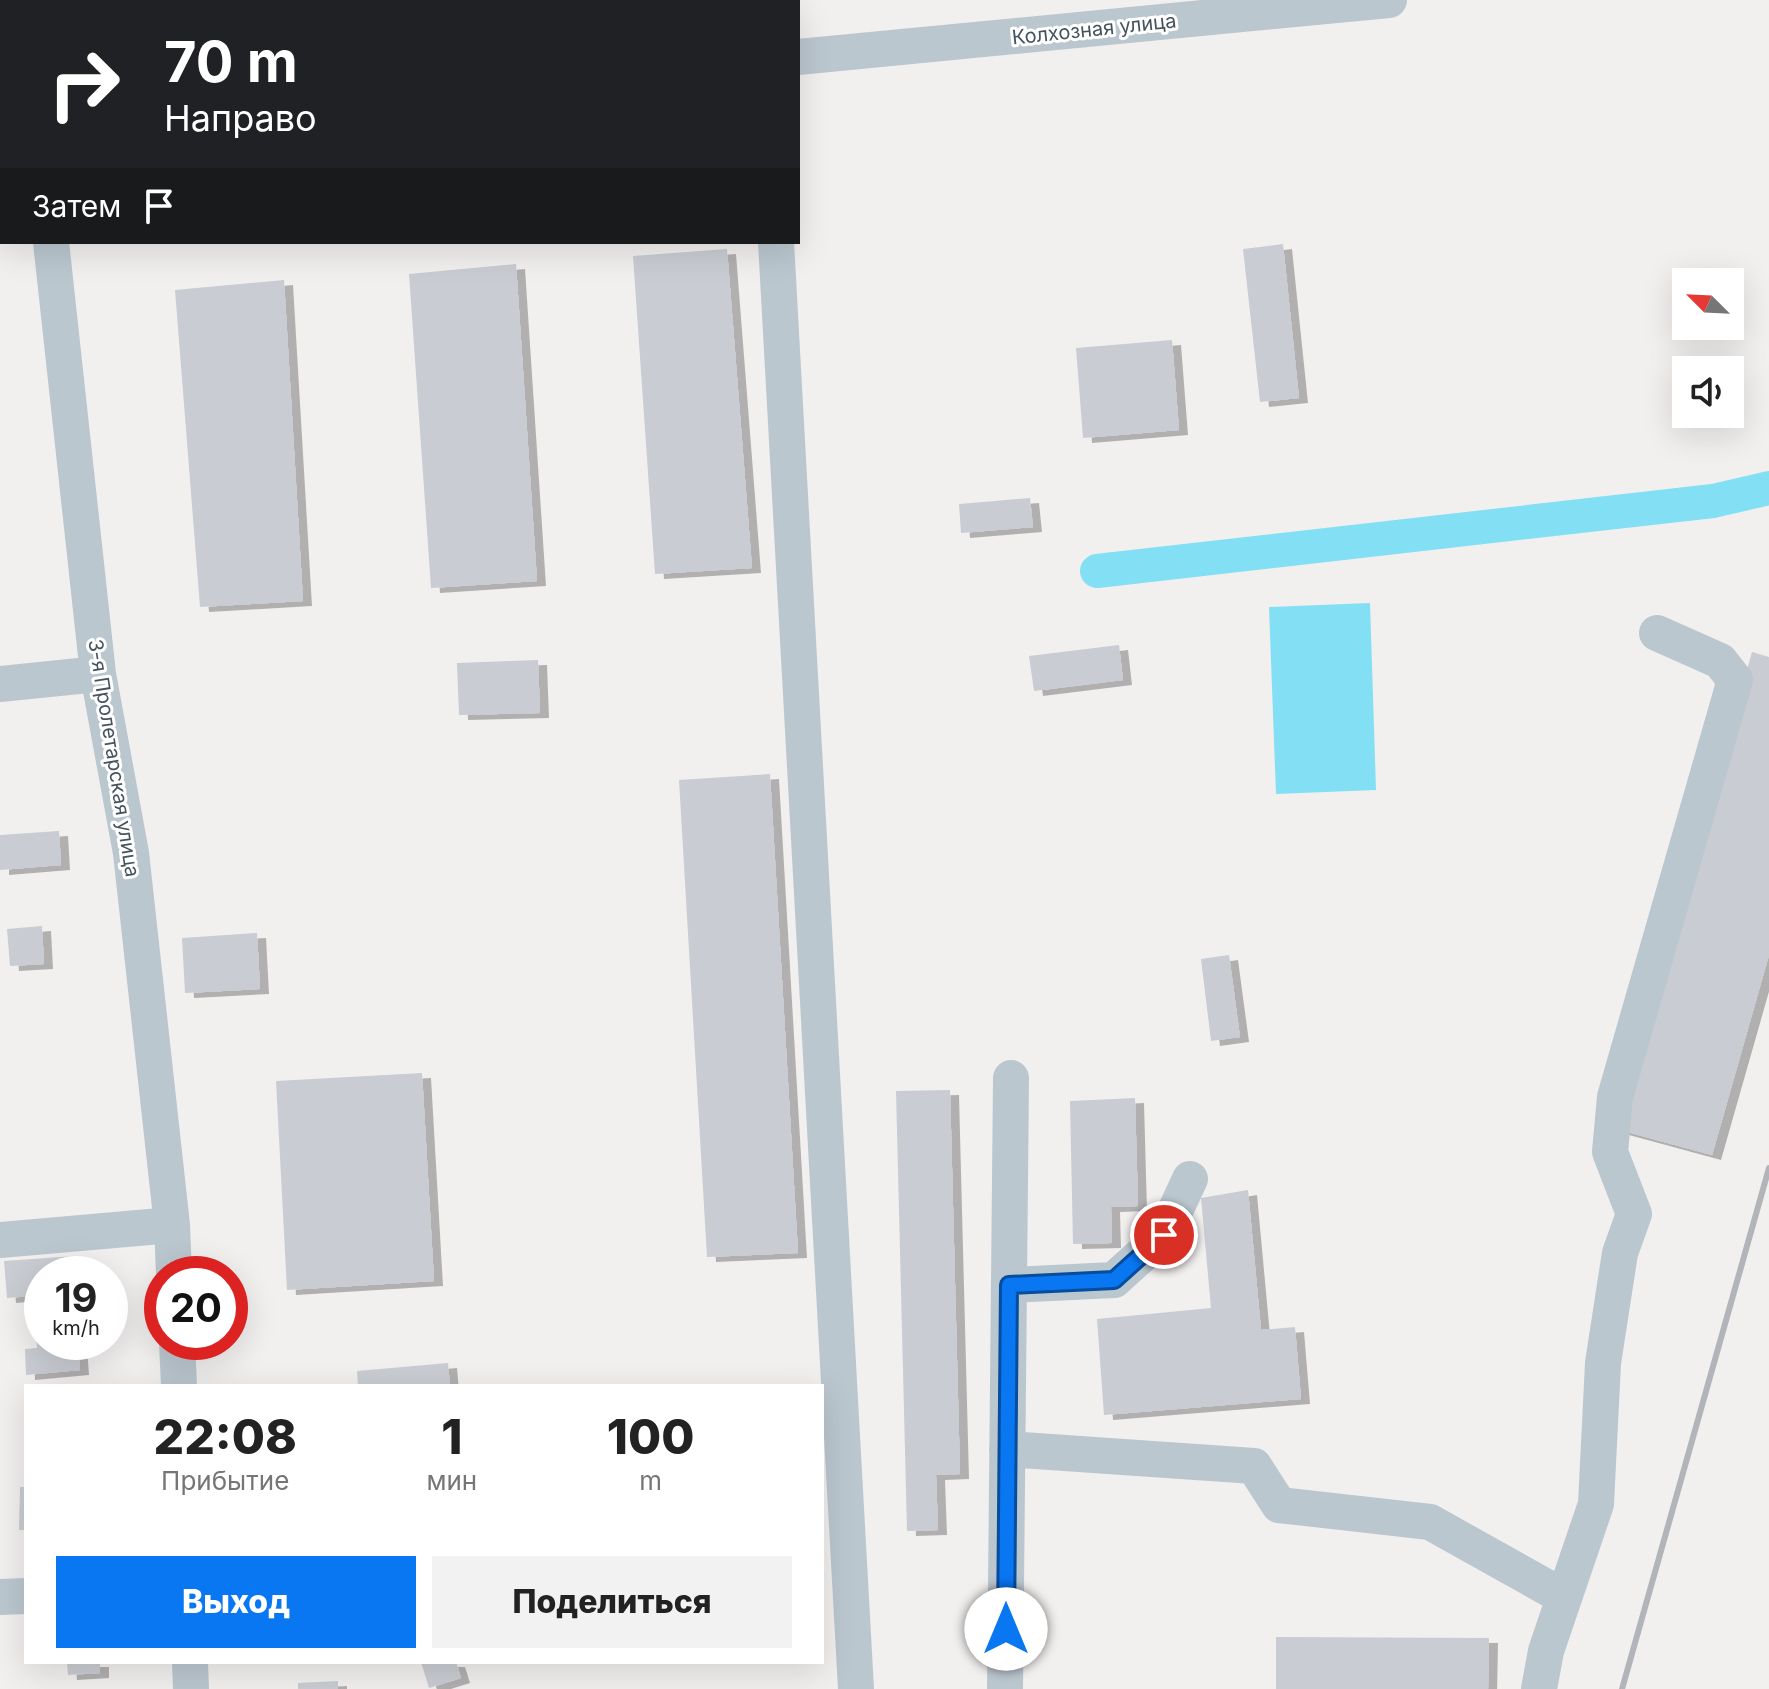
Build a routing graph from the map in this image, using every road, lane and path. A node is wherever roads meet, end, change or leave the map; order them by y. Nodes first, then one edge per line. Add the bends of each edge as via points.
1 (1389, 0) edge
2 (800, 57) edge
3 (51, 244) edge
4 (776, 244) edge
5 (1657, 633) dead end
6 (98, 674) junction
7 (0, 684) edge
8 (1011, 1078) dead end
9 (1190, 1179) dead end
10 (172, 1225) junction
11 (0, 1240) edge
12 (173, 1256) edge
13 (1009, 1285) junction
14 (178, 1360) edge
15 (179, 1384) edge
16 (1007, 1449) junction
17 (24, 1596) edge
18 (0, 1597) edge
19 (1564, 1597) junction
20 (190, 1664) edge
21 (191, 1689) edge
22 (856, 1689) edge
23 (1005, 1689) edge
24 (1539, 1689) edge

1 - 2 street, Колхозная улица
3 - 6 street, 3-я Пролетарская улица
4 - 22 street
5 - 19 street via 1720,661 1735,680 1615,1097 1610,1152 1634,1214 1620,1253 1603,1363 1596,1504
6 - 7 street
6 - 10 street, 3-я Пролетарская улица via 131,853
8 - 13 street
9 - 13 street via 1164,1235 1114,1280
10 - 11 street
10 - 12 street, 3-я Пролетарская улица
13 - 16 street
14 - 15 street
16 - 19 street via 1254,1466 1279,1505 1430,1522
16 - 23 street
17 - 18 street
19 - 24 street
20 - 21 street

